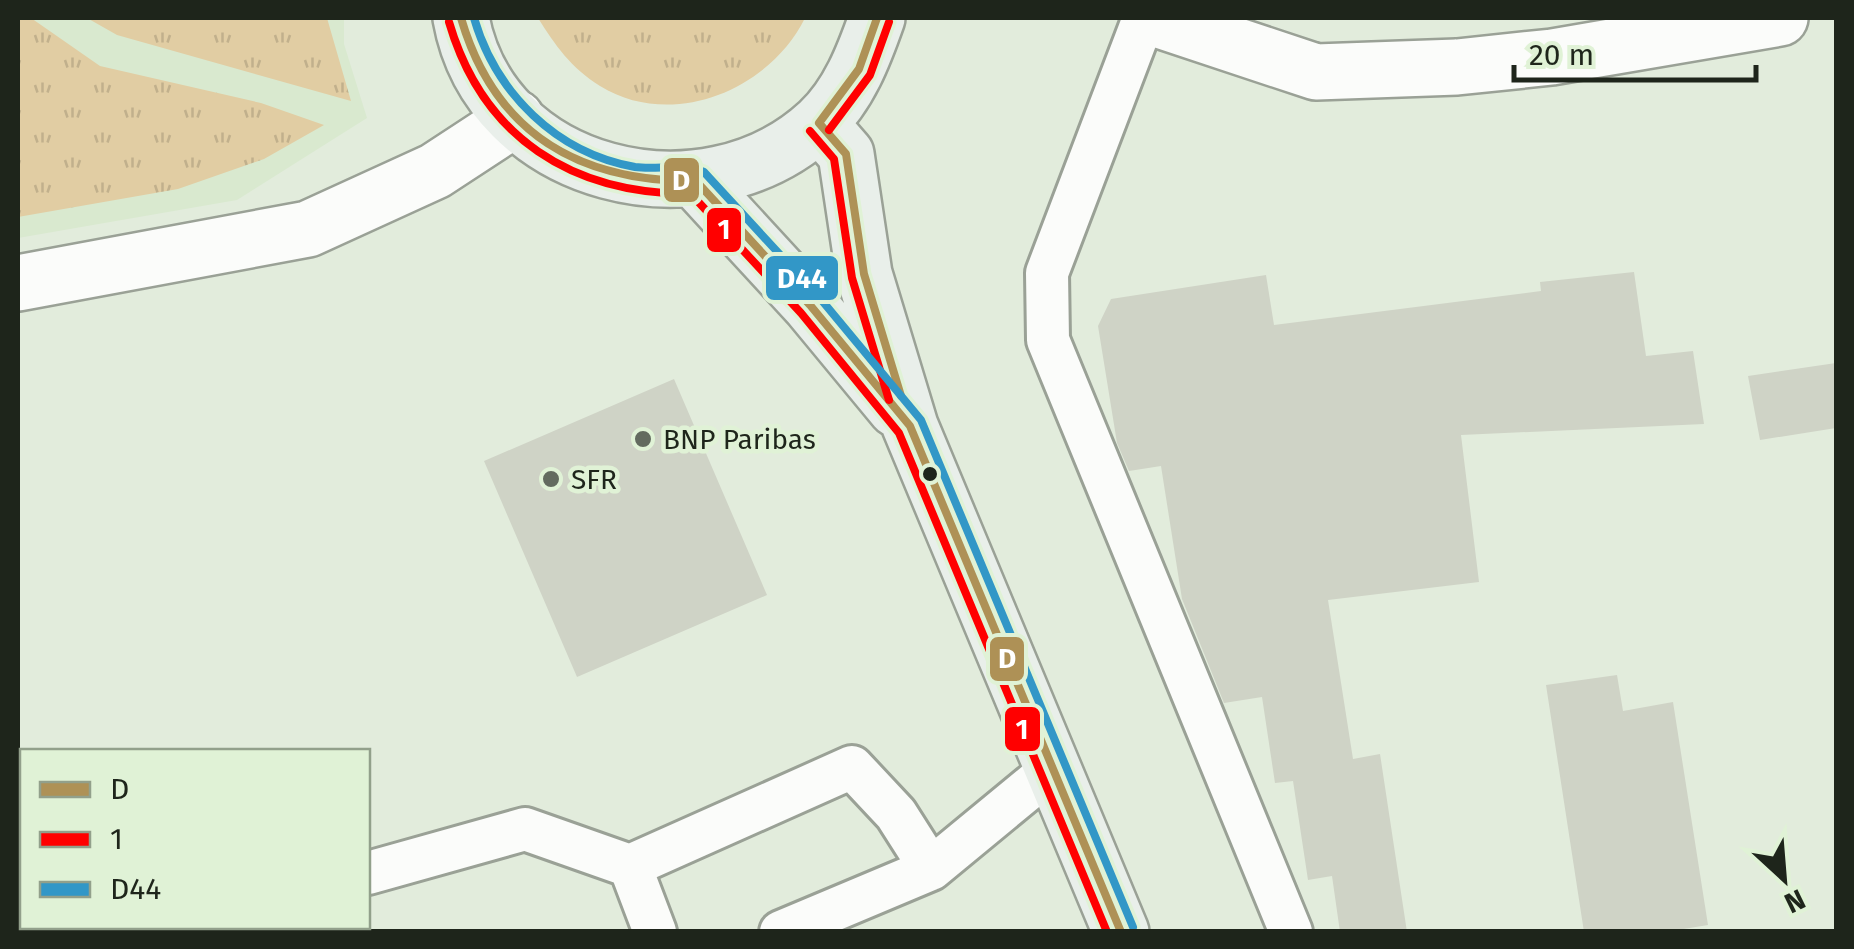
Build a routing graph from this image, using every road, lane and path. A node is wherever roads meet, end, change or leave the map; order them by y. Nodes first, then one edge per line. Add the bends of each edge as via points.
1 (461, 18) edge
2 (877, 18) edge
3 (1144, 18) edge
4 (1153, 18) edge
5 (1780, 18) edge
6 (1686, 25) edge
7 (516, 118) junction
8 (819, 123) junction
9 (696, 181) junction
10 (18, 282) edge
11 (910, 426) junction
12 (1051, 770) junction
13 (946, 856) junction
14 (630, 866) junction
15 (370, 872) edge
16 (655, 932) edge
17 (781, 932) edge
18 (1121, 932) edge
19 (1291, 932) edge

1 - 7 main road via 483,74
2 - 8 main road via 859,69
3 - 19 lane via 1047,273 1048,340
4 - 6 street via 1316,72 1552,56
5 - 6 street
7 - 9 main road via 568,157 630,179
7 - 10 street via 436,171 308,229
8 - 9 main road via 762,161
8 - 11 main road via 846,154 864,274
9 - 11 main road
11 - 12 main road
12 - 13 lane
12 - 18 main road
13 - 14 lane via 852,767
13 - 17 lane
14 - 15 lane via 525,830
14 - 16 lane

